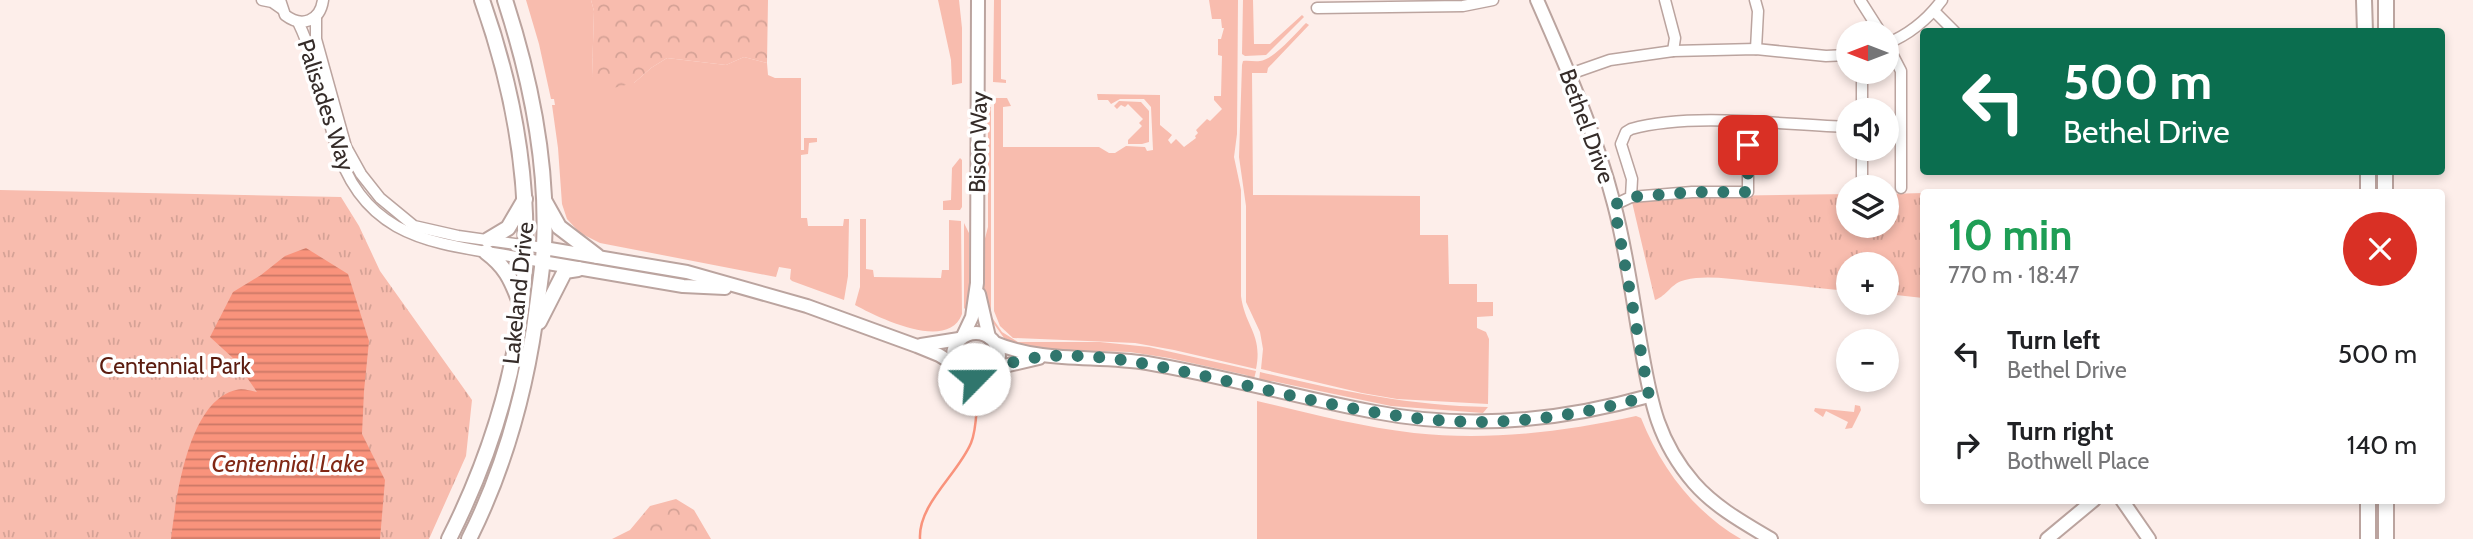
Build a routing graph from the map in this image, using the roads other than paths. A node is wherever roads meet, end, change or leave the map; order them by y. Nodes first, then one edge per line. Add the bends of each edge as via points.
1 (262, 0) edge
2 (323, 0) edge
3 (482, 0) edge
4 (505, 0) edge
5 (978, 0) edge
6 (1493, 0) edge
7 (1537, 0) edge
8 (1665, 0) edge
9 (1755, 0) edge
10 (1860, 0) edge
11 (1942, 0) edge
12 (2364, 0) edge
13 (2386, 0) edge
14 (1386, 4) edge
15 (281, 5) edge
16 (1317, 8) dead end
17 (1934, 11) junction
18 (316, 16) junction
19 (1873, 21) edge
20 (298, 22) junction
21 (1951, 28) edge
22 (2365, 28) edge
23 (2386, 28) edge
24 (1899, 37) edge
25 (1756, 49) junction
26 (1673, 51) junction
27 (1836, 56) edge
28 (1899, 67) edge
29 (1570, 75) junction
30 (1748, 122) junction
31 (1836, 126) edge
32 (1901, 188) dead end
33 (542, 197) junction
34 (1630, 197) junction
35 (526, 198) junction
36 (1614, 205) junction
37 (487, 246) junction
38 (526, 252) junction
39 (543, 255) junction
40 (597, 256) junction
41 (578, 268) junction
42 (977, 284) junction
43 (750, 290) junction
44 (521, 305) junction
45 (534, 332) junction
46 (961, 338) junction
47 (992, 340) junction
48 (917, 346) junction
49 (1047, 356) junction
50 (955, 365) junction
51 (995, 369) junction
52 (1649, 396) junction
53 (2089, 504) edge
54 (2125, 504) edge
55 (2368, 504) edge
56 (2386, 504) edge
57 (449, 539) edge
58 (470, 539) edge
59 (1771, 539) edge
60 (2047, 539) edge
61 (2149, 539) edge
62 (2368, 539) edge
63 (2386, 539) edge

1 - 15 street, Palisades Way
2 - 18 street, Palisades Way
3 - 35 main road, Lakeland Drive via 509,89
4 - 33 main road, Lakeland Drive via 525,68 537,132
5 - 42 street, Bison Way
6 - 14 street via 1463,6
7 - 29 street, Bethel Drive
8 - 26 street via 1675,38
9 - 25 street
10 - 19 street
11 - 17 street
12 - 22 main road
13 - 23 main road
14 - 16 street
15 - 20 street, Palisades Way via 285,15
17 - 21 street
17 - 24 street
18 - 20 street, Palisades Way
18 - 37 street, Palisades Way via 316,39 346,146 370,187 414,226
20 - 37 street, Palisades Way via 309,44 340,160 358,193 411,234 435,243
25 - 26 street
25 - 27 street
26 - 29 street via 1610,60
28 - 32 street
29 - 36 street, Bethel Drive
30 - 31 street
30 - 34 street via 1748,192
30 - 34 street via 1665,124 1626,132 1621,144 1632,180
33 - 39 main road, Lakeland Drive
33 - 40 main road via 559,227
34 - 36 street
35 - 37 main road via 508,228
35 - 38 main road, Lakeland Drive
36 - 52 street, Bethel Drive
37 - 38 street, Palisades Way
37 - 44 main road via 509,274
38 - 39 street, Palisades Way
38 - 44 main road, Lakeland Drive
39 - 40 street
39 - 41 street
39 - 45 main road, Lakeland Drive
40 - 43 street via 687,272
41 - 43 street via 683,286
41 - 45 main road via 565,271
42 - 46 street, Bison Way via 972,317
42 - 47 street, Bison Way
43 - 48 street
44 - 57 main road, Lakeland Drive via 497,424 473,491
45 - 58 main road, Lakeland Drive via 517,416
46 - 47 street via 974,332
46 - 48 street
46 - 50 street via 953,351
47 - 49 street via 1015,351
47 - 51 street via 999,353
48 - 50 street
49 - 51 street
49 - 52 street via 1147,363 1377,413 1427,419 1524,420 1571,415
50 - 51 street via 974,379
52 - 59 street, Bethel Drive via 1667,443 1694,483 1730,514
53 - 60 street
54 - 61 street
55 - 62 main road
56 - 63 main road

